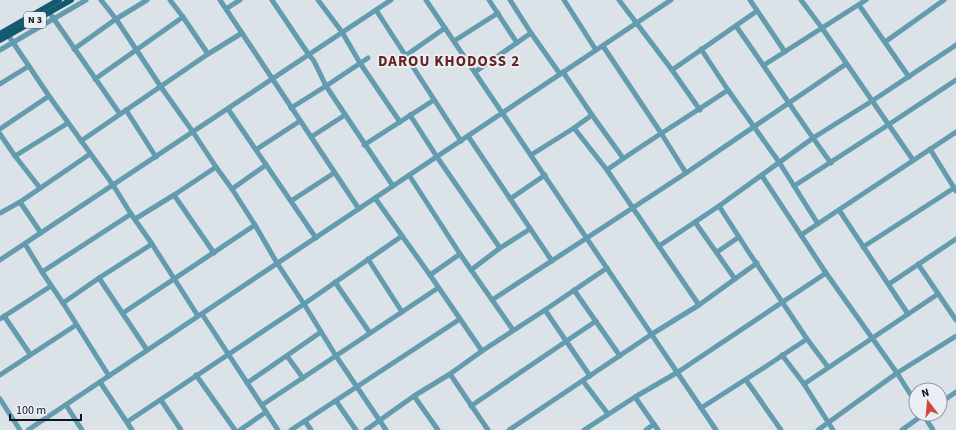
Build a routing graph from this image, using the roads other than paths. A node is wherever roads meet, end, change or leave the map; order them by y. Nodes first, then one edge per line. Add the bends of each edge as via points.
1 (59, 0) edge
2 (71, 0) edge
3 (86, 0) edge
4 (101, 0) edge
5 (147, 0) edge
6 (170, 0) edge
7 (220, 0) edge
8 (240, 0) edge
9 (272, 0) edge
10 (318, 0) edge
11 (391, 0) edge
12 (426, 0) edge
13 (490, 0) edge
14 (510, 0) edge
15 (564, 0) edge
16 (619, 0) edge
17 (671, 0) edge
18 (750, 0) edge
19 (801, 0) edge
20 (866, 0) edge
21 (944, 0) edge
22 (859, 5) junction
23 (226, 9) junction
24 (376, 10) junction
25 (757, 11) junction
26 (49, 12) junction
27 (498, 13) junction
28 (183, 17) junction
29 (54, 18) junction
30 (116, 19) junction
31 (637, 23) junction
32 (736, 26) junction
33 (445, 28) junction
34 (822, 28) junction
35 (342, 32) junction
36 (531, 33) junction
37 (0, 34) edge
38 (242, 34) junction
39 (8, 35) junction
40 (0, 40) edge
41 (454, 41) junction
42 (13, 42) junction
43 (885, 42) junction
44 (517, 43) junction
45 (956, 45) edge
46 (603, 46) junction
47 (74, 49) junction
48 (701, 49) junction
49 (0, 50) edge
50 (137, 50) junction
51 (596, 50) junction
52 (785, 52) junction
53 (208, 54) junction
54 (309, 55) junction
55 (405, 56) junction
56 (368, 58) dead end
57 (360, 63) junction
58 (846, 64) junction
59 (764, 65) junction
60 (29, 66) junction
61 (672, 70) junction
62 (475, 72) junction
63 (562, 73) junction
64 (909, 77) junction
65 (95, 79) junction
66 (272, 79) junction
67 (956, 80) edge
68 (0, 84) edge
69 (326, 86) junction
70 (161, 87) junction
71 (728, 90) junction
72 (49, 96) junction
73 (434, 100) junction
74 (872, 101) junction
75 (788, 103) junction
76 (228, 108) junction
77 (291, 108) junction
78 (126, 110) junction
79 (700, 110) junction
80 (502, 113) junction
81 (120, 114) junction
82 (345, 115) junction
83 (410, 115) junction
84 (592, 115) junction
85 (300, 121) junction
86 (400, 122) junction
87 (68, 123) junction
88 (888, 125) junction
89 (754, 126) junction
90 (574, 128) junction
91 (0, 129) edge
92 (193, 132) junction
93 (956, 132) edge
94 (661, 133) junction
95 (0, 134) edge
96 (468, 136) junction
97 (310, 137) junction
98 (813, 138) junction
99 (81, 141) junction
100 (461, 141) junction
101 (364, 145) junction
102 (257, 149) junction
103 (930, 149) junction
104 (90, 154) junction
105 (531, 155) junction
106 (15, 156) junction
107 (156, 157) junction
108 (437, 157) junction
109 (623, 158) junction
110 (912, 160) junction
111 (779, 162) junction
112 (831, 163) junction
113 (266, 165) junction
114 (216, 167) junction
115 (607, 170) junction
116 (334, 173) junction
117 (686, 173) junction
118 (544, 175) junction
119 (409, 176) junction
120 (762, 176) junction
121 (112, 186) junction
122 (393, 186) junction
123 (794, 186) junction
124 (40, 188) junction
125 (232, 189) junction
126 (955, 190) edge
127 (174, 195) junction
128 (375, 198) junction
129 (510, 199) junction
130 (291, 201) junction
131 (20, 202) junction
132 (719, 206) junction
133 (632, 207) junction
134 (359, 209) junction
135 (838, 210) junction
136 (0, 213) edge
137 (131, 214) junction
138 (135, 220) junction
139 (695, 222) junction
140 (818, 224) junction
141 (255, 225) junction
142 (530, 229) junction
143 (41, 233) junction
144 (801, 235) junction
145 (402, 236) junction
146 (739, 237) junction
147 (316, 238) junction
148 (587, 238) junction
149 (956, 239) edge
150 (25, 244) junction
151 (152, 244) junction
152 (659, 246) junction
153 (863, 246) junction
154 (500, 248) junction
155 (717, 252) junction
156 (214, 253) junction
157 (460, 254) junction
158 (368, 259) junction
159 (0, 260) edge
160 (552, 261) junction
161 (278, 263) junction
162 (757, 263) junction
163 (918, 264) junction
164 (607, 268) junction
165 (471, 270) junction
166 (42, 272) junction
167 (826, 273) junction
168 (430, 275) junction
169 (99, 278) junction
170 (174, 278) junction
171 (735, 279) junction
172 (335, 282) junction
173 (889, 284) junction
174 (51, 286) junction
175 (438, 288) junction
176 (574, 290) junction
177 (938, 294) junction
178 (492, 300) junction
179 (783, 302) junction
180 (63, 303) junction
181 (304, 304) junction
182 (699, 305) junction
183 (545, 310) junction
184 (402, 312) junction
185 (123, 313) junction
186 (908, 314) junction
187 (200, 315) junction
188 (2, 318) edge
189 (460, 319) junction
190 (956, 320) edge
191 (596, 321) junction
192 (76, 325) junction
193 (513, 330) junction
194 (321, 332) junction
195 (370, 333) junction
196 (652, 334) junction
197 (956, 336) edge
198 (872, 338) junction
199 (807, 339) junction
200 (566, 342) junction
201 (147, 350) junction
202 (482, 351) junction
203 (30, 354) junction
204 (228, 354) junction
205 (287, 356) junction
206 (336, 356) junction
207 (620, 356) junction
208 (782, 356) junction
209 (828, 367) junction
210 (678, 372) junction
211 (897, 373) junction
212 (450, 374) junction
213 (0, 375) edge
214 (196, 375) junction
215 (109, 376) junction
216 (590, 376) junction
217 (303, 378) junction
218 (746, 380) junction
219 (583, 381) junction
220 (100, 382) junction
221 (247, 383) junction
222 (804, 384) junction
223 (356, 387) junction
224 (908, 390) edge
225 (414, 396) junction
226 (635, 397) junction
227 (0, 399) edge
228 (161, 400) junction
229 (336, 401) junction
230 (66, 405) junction
231 (262, 405) junction
232 (471, 406) junction
233 (702, 408) junction
234 (266, 412) junction
235 (608, 414) junction
236 (380, 420) junction
237 (305, 421) junction
238 (127, 422) junction
239 (912, 422) edge
240 (828, 423) junction
241 (654, 424) junction
242 (513, 429) edge
243 (20, 430) edge
244 (28, 430) edge
245 (82, 430) edge
246 (132, 430) edge
247 (180, 430) edge
248 (235, 430) edge
249 (240, 430) edge
250 (278, 430) edge
251 (291, 430) edge
252 (311, 430) edge
253 (356, 430) edge
254 (366, 430) edge
255 (386, 430) edge
256 (438, 430) edge
257 (488, 430) edge
258 (584, 430) edge
259 (646, 430) edge
260 (658, 430) edge
261 (716, 430) edge
262 (781, 430) edge
263 (818, 430) edge
264 (833, 430) edge
265 (902, 430) edge

1 - 37 main road, N 3
2 - 26 main road, N 3
3 - 29 street
4 - 30 street
5 - 30 street
6 - 28 street
7 - 23 street
8 - 23 street
9 - 54 street
10 - 35 street
11 - 24 street
12 - 33 street
13 - 27 street
14 - 36 street
15 - 51 street
16 - 31 street
17 - 31 street
18 - 25 street
19 - 34 street
20 - 22 street
21 - 43 street
22 - 34 street
22 - 43 street
23 - 38 street
24 - 35 street
24 - 55 street
25 - 32 street
25 - 52 street
26 - 29 street
26 - 39 main road, N 3
27 - 41 street
27 - 44 street
28 - 50 street
28 - 53 street
29 - 42 street
29 - 47 street
30 - 47 street
30 - 50 street
31 - 46 street
31 - 61 street
32 - 48 street
32 - 59 street
33 - 41 street
33 - 55 street
34 - 52 street
34 - 58 street
35 - 54 street
35 - 57 street
36 - 44 street
36 - 63 street
38 - 53 street
38 - 66 street
39 - 40 main road, N 3
39 - 42 street
41 - 62 street
42 - 49 street
42 - 60 street
43 - 64 street
44 - 62 street
45 - 64 street
46 - 51 street
46 - 94 street
47 - 65 street
48 - 61 street
48 - 71 street
50 - 65 street
50 - 70 street
51 - 63 street
52 - 59 street
53 - 70 street
54 - 66 street
54 - 69 street
55 - 73 street
56 - 57 street
57 - 69 street
57 - 86 street
58 - 74 street
58 - 75 street
59 - 75 street
60 - 68 street
60 - 72 street
61 - 79 street
62 - 80 street
63 - 80 street
63 - 84 street
64 - 74 street
65 - 81 street
66 - 76 street
66 - 77 street
67 - 88 street
69 - 77 street
69 - 82 street
70 - 78 street
70 - 92 street
71 - 79 street
71 - 89 street
72 - 87 street
72 - 91 street
73 - 83 street
73 - 100 street
74 - 88 street
74 - 98 street
75 - 89 street
75 - 98 street
76 - 92 street
76 - 102 street
77 - 85 street
78 - 81 street
78 - 107 street
79 - 94 street
80 - 96 street
80 - 105 street
81 - 99 street
82 - 97 street
82 - 101 street
83 - 86 street
83 - 108 street
84 - 90 street
84 - 109 street
85 - 97 street
85 - 102 street
86 - 101 street
87 - 99 street
87 - 106 street
88 - 110 street
88 - 112 street
89 - 111 street
89 - 117 street
90 - 105 street
90 - 115 street
92 - 107 street
92 - 114 street
93 - 103 street
94 - 109 street
94 - 117 street
95 - 106 street
96 - 100 street
96 - 129 street
97 - 116 street
98 - 111 street
98 - 112 street
99 - 104 street
100 - 108 street
101 - 122 street
102 - 113 street
103 - 110 street
103 - 126 street
104 - 121 street
104 - 124 street
105 - 118 street
106 - 124 street
107 - 121 street
108 - 119 street
108 - 154 street
109 - 115 street
110 - 135 street
111 - 120 street
111 - 123 street
112 - 123 street
113 - 125 street
113 - 130 street
114 - 125 street
114 - 127 street
115 - 133 street
116 - 130 street
116 - 134 street
117 - 133 street
118 - 129 street
118 - 148 street
119 - 122 street
119 - 157 street
120 - 132 street
120 - 144 street
121 - 137 street
121 - 143 street
122 - 128 street
123 - 140 street
124 - 131 street
125 - 141 street
126 - 153 street
127 - 138 street
127 - 156 street
128 - 134 street
128 - 145 street
129 - 142 street
130 - 147 street
131 - 136 street
131 - 143 street
132 - 139 street
132 - 146 street
133 - 148 street
133 - 152 street
134 - 147 street
135 - 140 street
135 - 153 street
137 - 138 street
137 - 166 street
138 - 151 street
139 - 152 street
139 - 155 street
140 - 144 street
141 - 156 street
141 - 161 street
142 - 154 street
142 - 160 street
143 - 150 street
144 - 167 street
145 - 158 street
145 - 168 street
146 - 155 street
146 - 162 street
147 - 161 street
148 - 160 street
148 - 164 street
149 - 163 street
150 - 159 street
150 - 166 street
151 - 169 street
151 - 170 street
152 - 182 street
153 - 173 street
154 - 165 street
155 - 171 street
156 - 170 street
157 - 165 street
157 - 168 street
158 - 172 street
158 - 184 street
160 - 178 street
161 - 181 street
161 - 187 street
162 - 171 street
162 - 179 street
163 - 173 street
163 - 177 street
164 - 176 street
164 - 196 street
165 - 178 street
166 - 174 street
167 - 179 street
167 - 198 street
168 - 175 street
169 - 180 street
169 - 185 street
170 - 185 street
170 - 187 street
171 - 182 street
172 - 181 street
172 - 195 street
173 - 186 street
174 - 180 street
174 - 188 street
175 - 184 street
175 - 189 street
176 - 183 street
176 - 191 street
177 - 186 street
177 - 190 street
178 - 193 street
179 - 199 street
179 - 210 street
180 - 192 street
181 - 194 street
181 - 204 street
182 - 196 street
183 - 193 street
183 - 200 street
184 - 195 street
185 - 201 street
186 - 198 street
187 - 201 street
187 - 204 street
188 - 203 street
189 - 202 street
189 - 223 street
191 - 200 street
191 - 207 street
192 - 203 street
192 - 215 street
193 - 202 street
194 - 205 street
194 - 206 street
195 - 206 street
196 - 207 street
196 - 210 street
197 - 211 street
198 - 209 street
198 - 211 street
199 - 208 street
199 - 209 street
200 - 216 street
200 - 232 street
201 - 215 street
202 - 212 street
203 - 213 street
204 - 214 street
204 - 221 street
205 - 217 street
205 - 221 street
206 - 217 street
206 - 223 street
207 - 216 street
208 - 218 street
208 - 222 street
209 - 222 street
210 - 226 street
210 - 233 street
211 - 224 street
211 - 240 street
212 - 225 street
212 - 232 street
214 - 228 street
214 - 248 street
215 - 220 street
216 - 219 street
217 - 231 street
218 - 233 street
218 - 262 street
219 - 235 street
219 - 242 street
220 - 230 street
220 - 238 street
221 - 231 street
222 - 240 street
223 - 229 street
223 - 236 street
225 - 236 street
225 - 256 street
226 - 235 street
226 - 241 street
227 - 243 street
228 - 238 street
228 - 247 street
229 - 237 street
229 - 253 street
230 - 244 street
230 - 245 street
231 - 234 street
232 - 257 street
233 - 261 street
234 - 249 street
234 - 250 street
235 - 258 street
236 - 254 street
236 - 255 street
237 - 251 street
237 - 252 street
238 - 246 street
239 - 265 street
240 - 263 street
240 - 264 street
241 - 259 street
241 - 260 street

